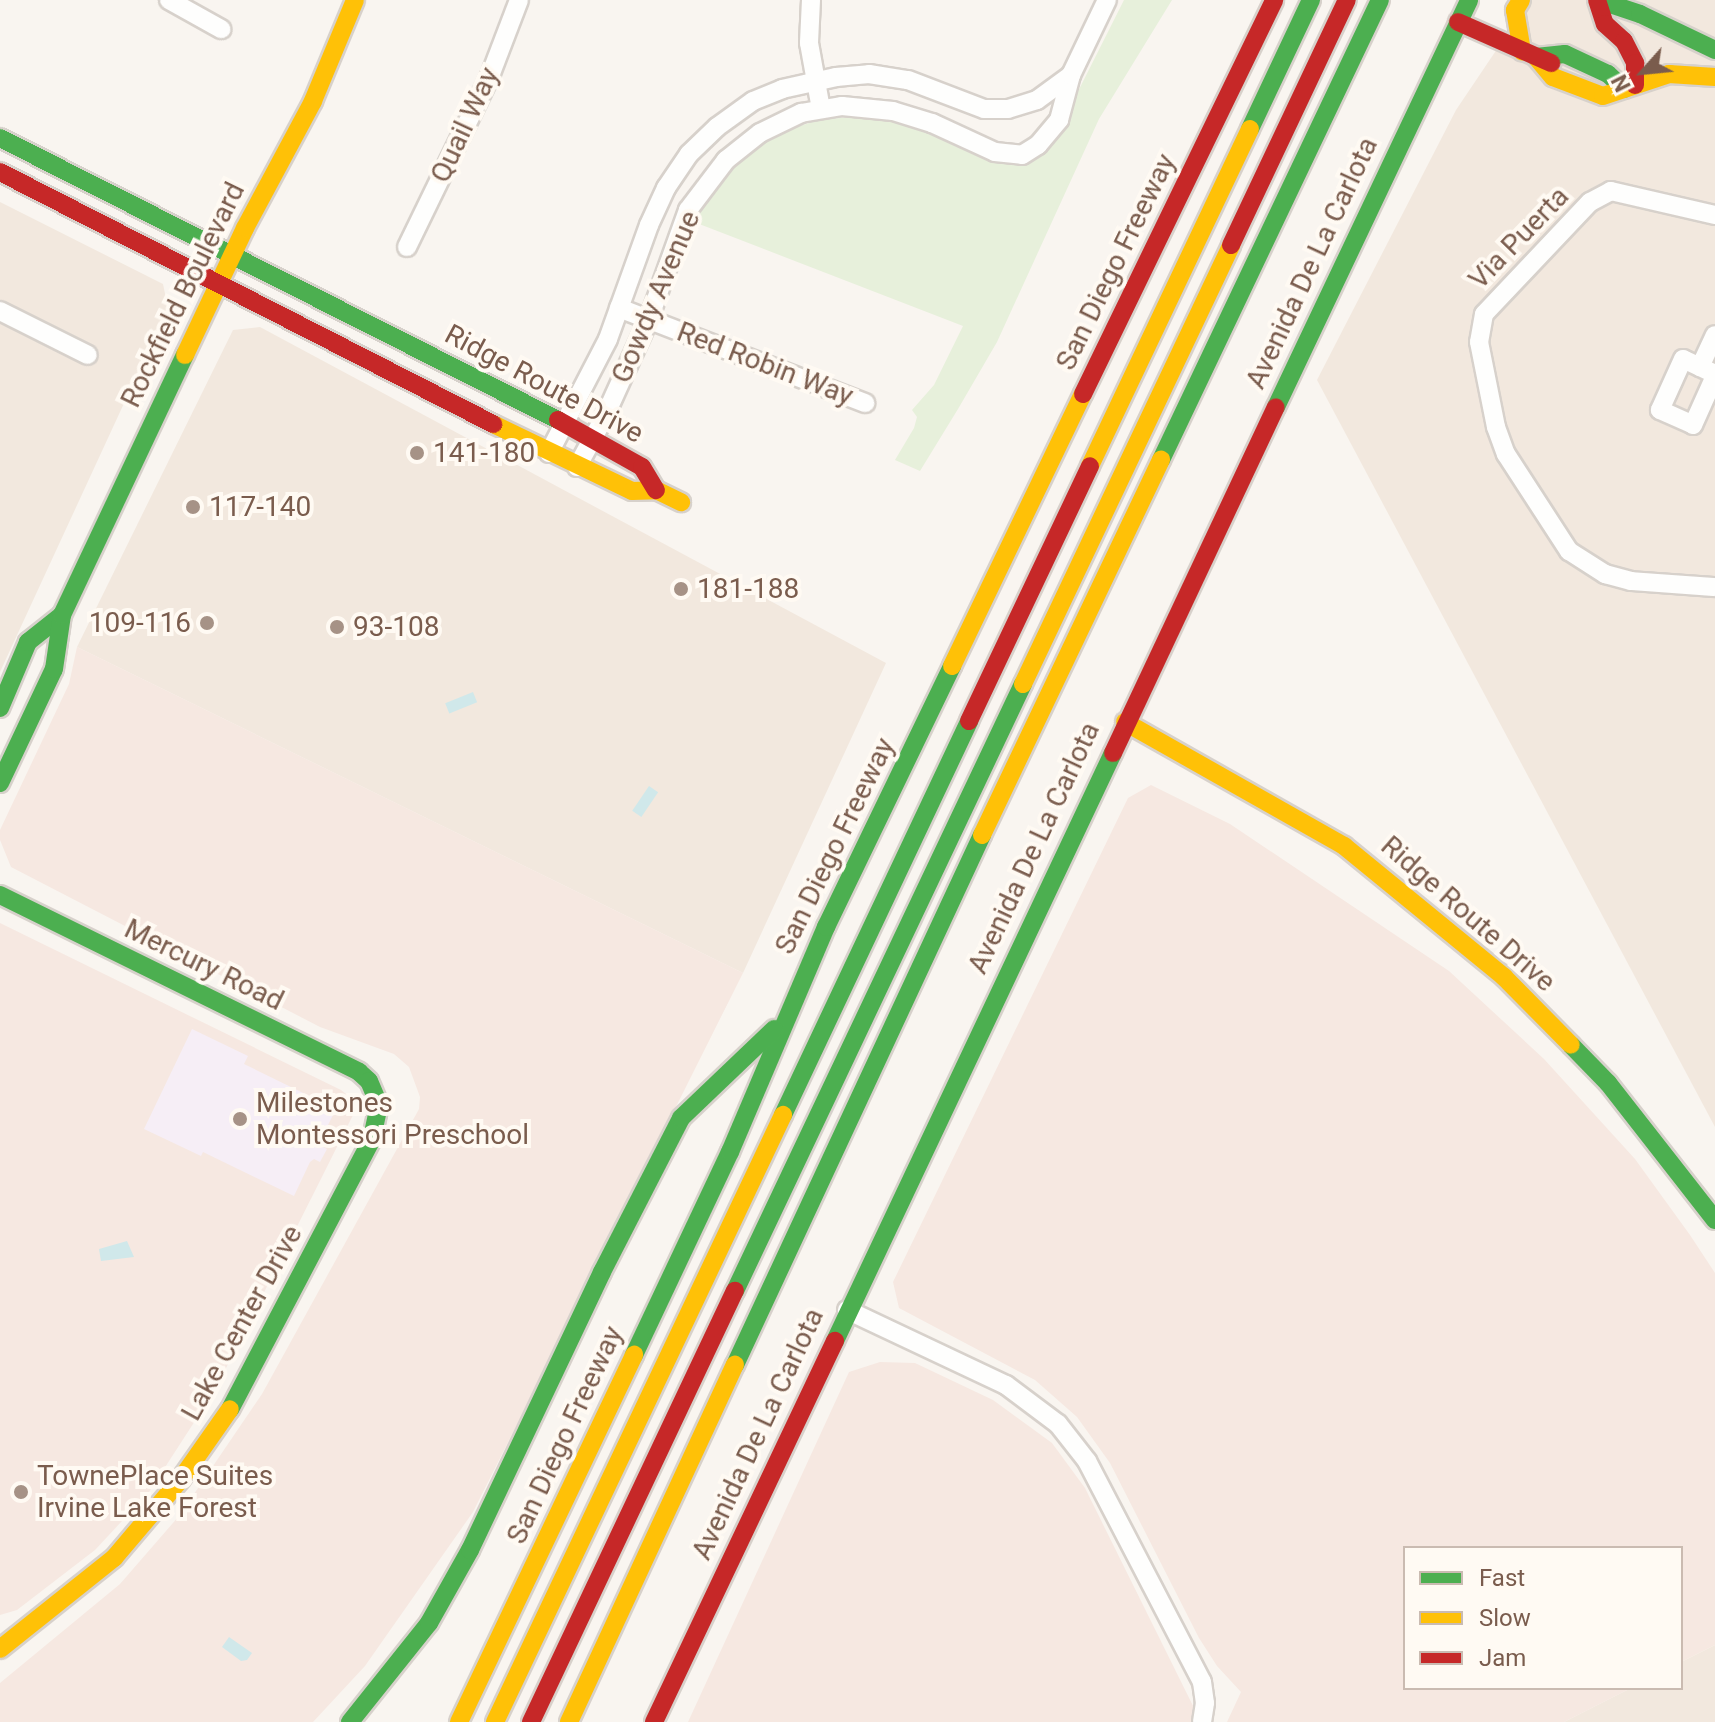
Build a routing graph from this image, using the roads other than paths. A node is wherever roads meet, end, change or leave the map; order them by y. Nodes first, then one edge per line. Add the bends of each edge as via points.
1 (169, 0) edge
2 (355, 0) edge
3 (519, 0) edge
4 (811, 0) edge
5 (1107, 0) edge
6 (1274, 0) edge
7 (1311, 0) edge
8 (1347, 0) edge
9 (1380, 0) edge
10 (1469, 0) edge
11 (1521, 0) edge
12 (1597, 0) edge
13 (1458, 22) junction
14 (221, 29) dead end
15 (1715, 50) edge
16 (1529, 54) junction
17 (1071, 75) junction
18 (1715, 77) edge
19 (816, 82) junction
20 (1629, 87) junction
21 (821, 109) junction
22 (0, 138) edge
23 (0, 172) edge
24 (1715, 215) edge
25 (407, 247) dead end
26 (231, 255) junction
27 (218, 283) junction
28 (619, 308) junction
29 (0, 311) edge
30 (649, 319) junction
31 (1715, 335) edge
32 (88, 355) dead end
33 (1710, 372) edge
34 (865, 403) dead end
35 (564, 424) junction
36 (592, 437) junction
37 (549, 453) junction
38 (577, 467) junction
39 (656, 490) junction
40 (681, 502) dead end
41 (1715, 587) edge
42 (62, 615) junction
43 (0, 708) edge
44 (1125, 722) junction
45 (0, 783) edge
46 (0, 895) edge
47 (784, 1020) junction
48 (376, 1092) joint
49 (1715, 1220) edge
50 (847, 1310) junction
51 (0, 1649) edge
52 (350, 1722) edge
53 (459, 1722) edge
54 (495, 1722) edge
55 (531, 1722) edge
56 (569, 1722) edge
57 (654, 1722) edge
58 (1202, 1722) edge

1 - 14 street
2 - 26 main road, Rockfield Boulevard via 313,101
3 - 25 street, Quail Way via 490,76
4 - 19 street via 809,43
5 - 17 street, Gowdy Avenue
6 - 47 main road, San Diego Freeway
7 - 54 main road
8 - 55 main road
9 - 56 main road via 922,961
10 - 13 main road, Avenida De La Carlota
11 - 16 main road via 1515,10
12 - 15 main road
12 - 20 main road via 1605,24 1624,41 1635,63
13 - 16 main road
13 - 44 main road, Avenida De La Carlota
16 - 20 main road via 1565,54
16 - 20 main road via 1553,77 1578,89 1603,96
17 - 19 street, Gowdy Avenue via 1037,100 1008,109 984,109 908,80 869,74
17 - 21 street, Gowdy Avenue via 1059,120 1022,155 995,152 893,111
18 - 20 main road via 1669,74
19 - 21 street
19 - 28 street, Gowdy Avenue via 753,101 689,154 649,225
21 - 30 street, Gowdy Avenue via 760,133 726,160 688,210
22 - 26 main road, Ridge Route Drive
23 - 27 main road, Ridge Route Drive
24 - 41 street, Via Puerta via 1611,191 1590,202 1484,314 1479,342 1506,454 1569,551 1605,574 1631,581
26 - 27 main road, Rockfield Boulevard
26 - 35 main road, Ridge Route Drive
27 - 37 main road, Ridge Route Drive
27 - 42 main road, Rockfield Boulevard
28 - 30 street, Red Robin Way
28 - 35 street, Gowdy Avenue
29 - 32 street
30 - 34 street, Red Robin Way
30 - 36 street, Gowdy Avenue
31 - 33 street
35 - 36 main road, Ridge Route Drive
35 - 37 street, Gowdy Avenue
36 - 38 street, Gowdy Avenue
36 - 39 main road, Ridge Route Drive via 642,467
37 - 38 main road, Ridge Route Drive
38 - 39 main road, Ridge Route Drive via 632,491
39 - 40 main road
42 - 43 main road, Rockfield Boulevard via 28,642
42 - 45 main road, Rockfield Boulevard via 54,669
44 - 49 main road, Ridge Route Drive via 1344,846 1447,927 1608,1083
44 - 50 main road, Avenida De La Carlota
46 - 48 main road, Mercury Road via 359,1072
47 - 52 main road via 681,1118 463,1563 429,1623
47 - 53 main road, San Diego Freeway via 724,1165
48 - 51 main road, Lake Center Drive via 379,1118 372,1139 245,1386 214,1434 114,1558
50 - 57 main road, Avenida De La Carlota
50 - 58 street via 1006,1385 1058,1424 1093,1472 1202,1682

